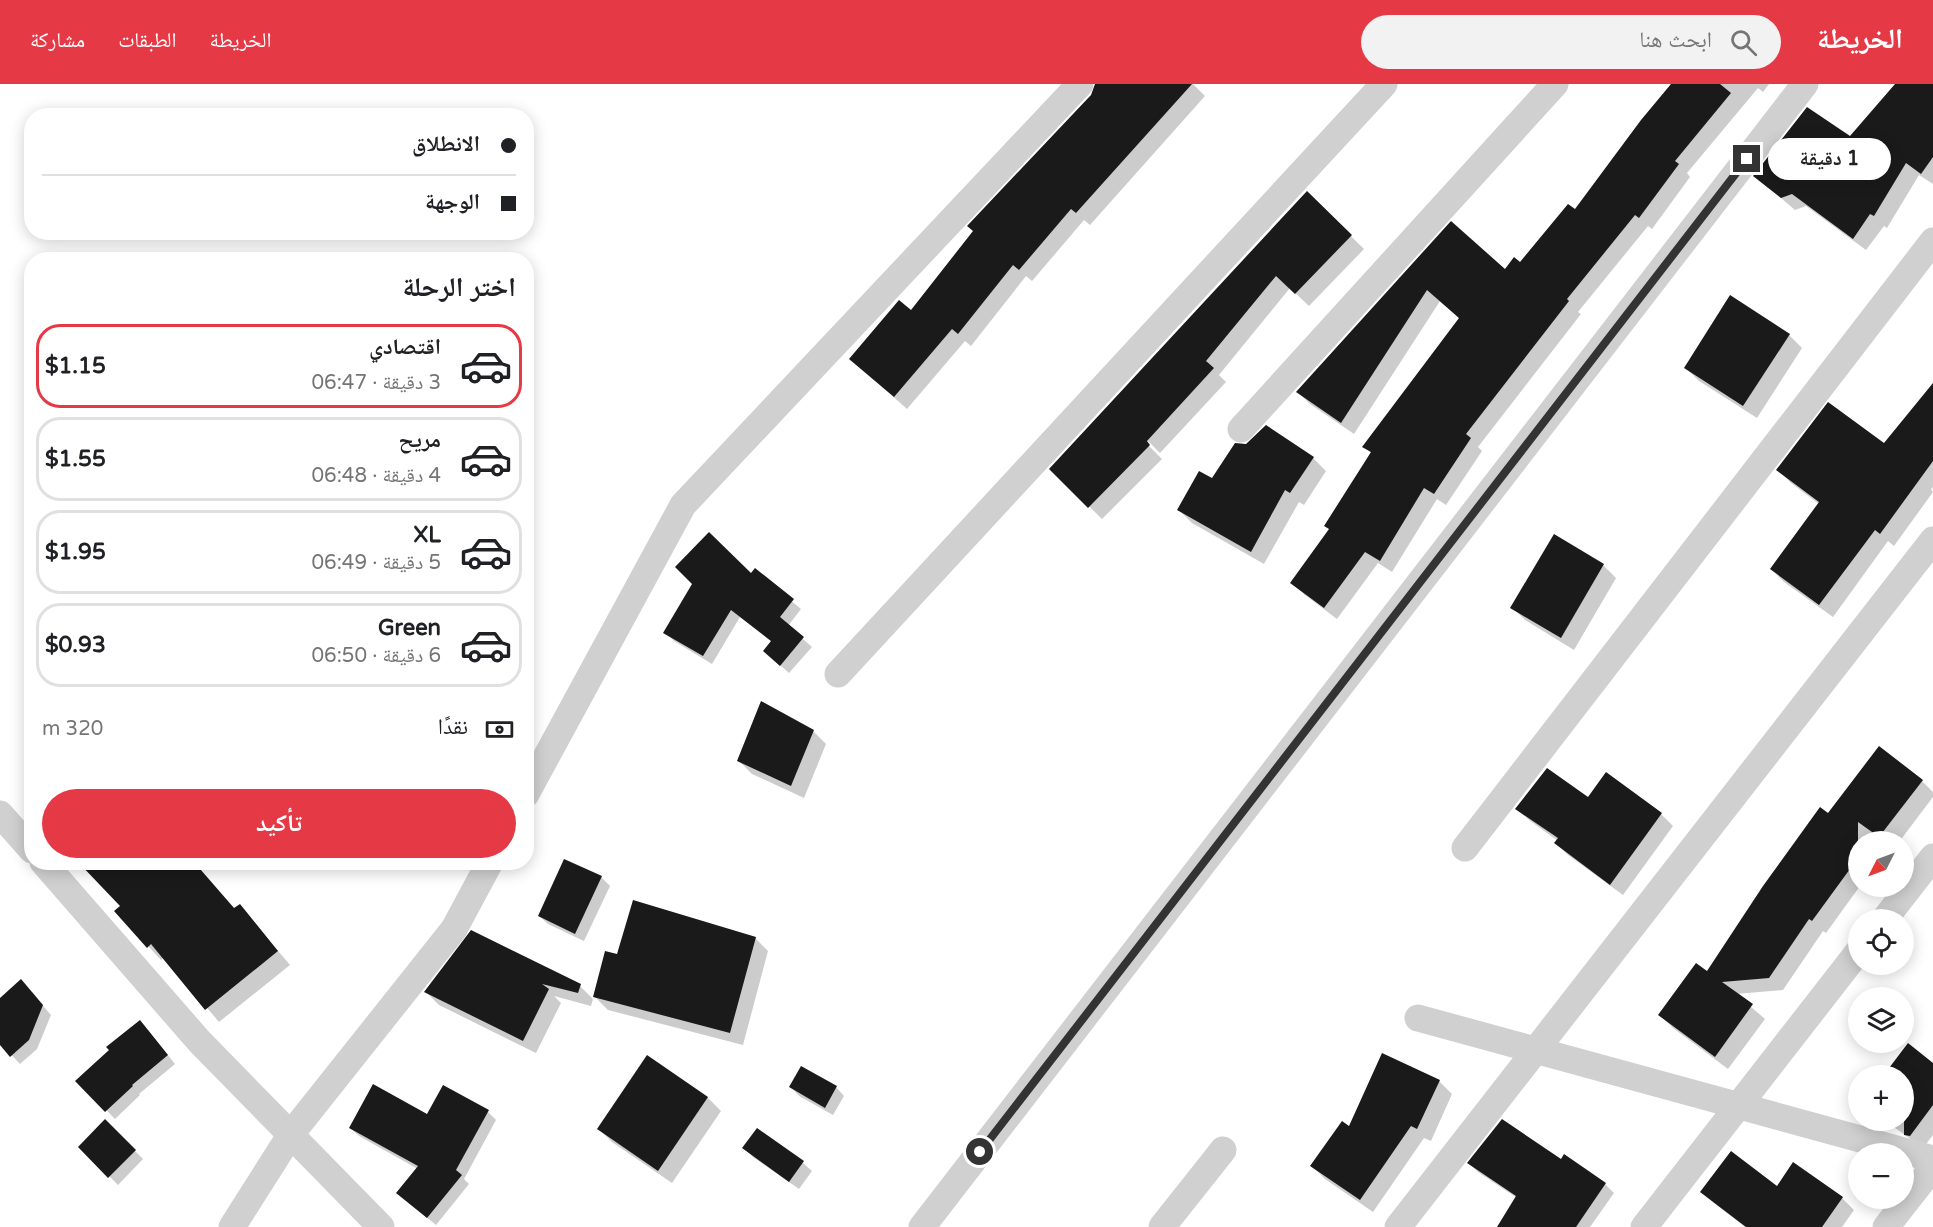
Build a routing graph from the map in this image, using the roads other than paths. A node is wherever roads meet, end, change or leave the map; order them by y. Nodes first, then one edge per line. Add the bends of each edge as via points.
1 (1080, 84) edge
2 (1384, 84) edge
3 (1555, 84) edge
4 (1805, 84) edge
5 (1933, 241) edge
6 (1241, 429) dead end
7 (1933, 540) edge
8 (838, 674) dead end
9 (534, 779) edge
10 (0, 814) edge
11 (24, 841) edge
12 (1465, 848) dead end
13 (1933, 857) edge
14 (50, 870) edge
15 (485, 870) edge
16 (1893, 909) edge
17 (1848, 965) edge
18 (1418, 1018) dead end
19 (1536, 1050) junction
20 (1739, 1105) junction
21 (291, 1134) junction
22 (1223, 1150) dead end
23 (1933, 1159) edge
24 (1933, 1167) edge
25 (232, 1227) edge
26 (381, 1227) edge
27 (922, 1227) edge
28 (1162, 1227) edge
29 (1398, 1227) edge
30 (1644, 1227) edge
31 (1886, 1227) edge

1 - 9 street via 683,505
2 - 8 street
3 - 6 street
4 - 27 street
5 - 12 street
7 - 19 street
10 - 11 street
13 - 16 street
14 - 21 street via 199,1041
15 - 21 street via 454,929
17 - 20 street
18 - 19 street
19 - 20 street
19 - 29 street
20 - 23 street
20 - 30 street
21 - 25 street
21 - 26 street
22 - 28 street
24 - 31 street

